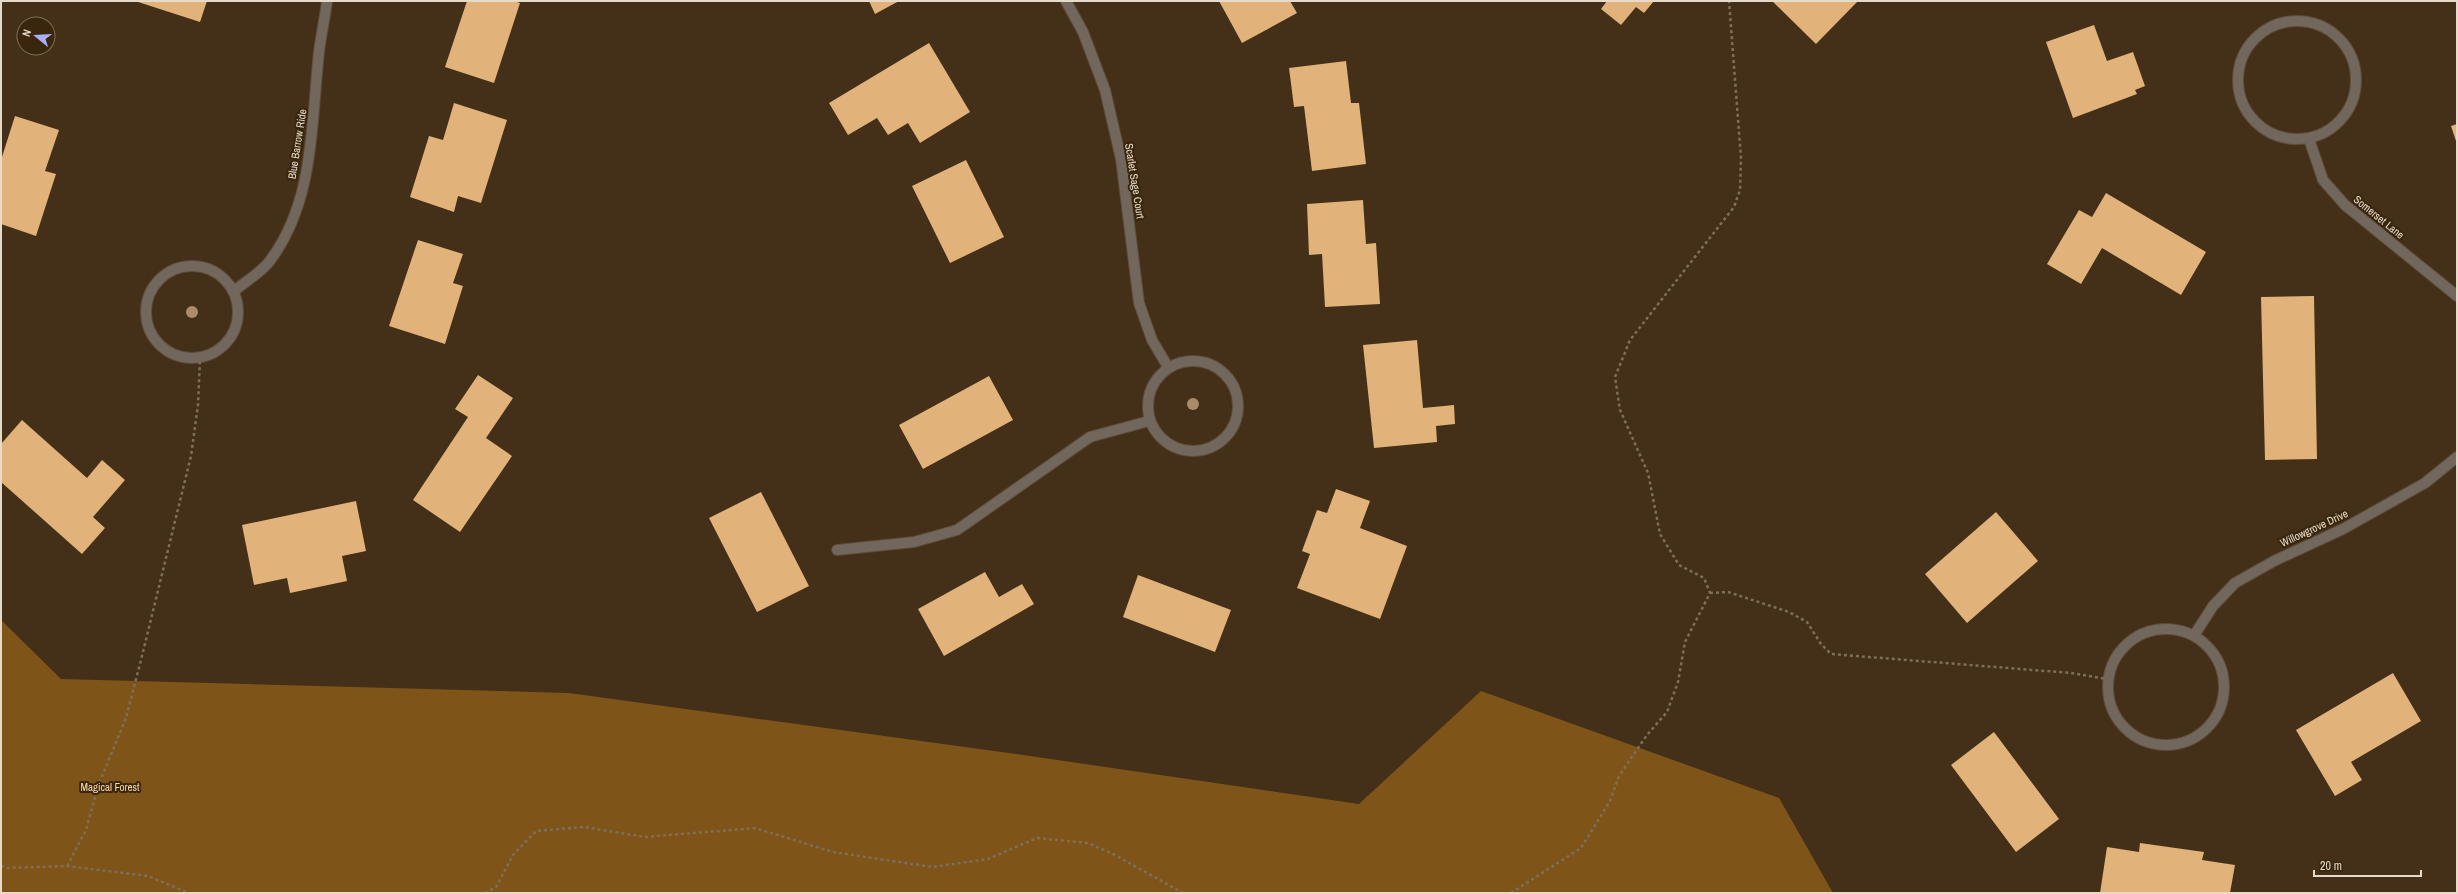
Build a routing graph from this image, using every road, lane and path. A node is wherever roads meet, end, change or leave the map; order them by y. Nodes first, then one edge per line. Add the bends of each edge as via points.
1 (327, 1) edge
2 (1066, 1) edge
3 (1729, 1) edge
4 (2309, 139) junction
5 (234, 291) junction
6 (2457, 296) edge
7 (200, 358) junction
8 (1168, 367) junction
9 (1149, 421) junction
10 (2457, 457) edge
11 (837, 550) dead end
12 (1710, 593) junction
13 (2195, 634) junction
14 (2107, 679) junction
15 (1, 866) edge
16 (67, 866) junction
17 (189, 893) edge
18 (485, 893) edge
19 (1183, 893) edge
20 (1511, 893) edge

1 - 5 street, Blue Barrow Ride via 306,175 290,228 268,263
2 - 8 street, Scarlet Sage Court via 1082,32 1105,90 1121,159 1139,303 1152,340
3 - 12 path via 1741,158 1740,190 1734,207 1630,340 1615,377 1620,410 1648,473 1660,534 1679,566 1704,578
4 - 4 street via 2288,140 2263,130 2249,116 2238,92 2238,70 2247,47 2266,28 2284,21 2304,20 2332,31 2349,49 2356,69 2356,89 2348,112 2331,130
4 - 6 street, Somerset Lane via 2322,180 2345,205
5 - 7 street via 238,306 237,323 229,340 214,353
5 - 7 street via 219,274 199,265 175,268 157,280 145,305 148,328 159,346 176,356
7 - 16 path via 198,405 191,456 126,718 98,786 86,830
8 - 9 street via 1154,381 1147,400
8 - 9 street via 1189,359 1212,364 1229,376 1238,396 1238,418 1223,441 1199,452 1180,450 1159,438
9 - 11 street via 1090,437 957,530 914,542
10 - 13 street, Willowgrove Drive via 2425,483 2343,529 2274,561 2235,583 2213,606
12 - 14 path via 1728,592 1745,596 1789,612 1807,622 1831,654 2071,673
12 - 20 path via 1685,642 1678,682 1667,712 1647,735 1619,776 1610,800 1581,848
13 - 14 street via 2170,627 2147,630 2122,648
13 - 14 street via 2216,654 2225,676 2224,701 2213,723 2193,740 2167,746 2140,740 2120,724 2108,701
15 - 16 path
16 - 17 path via 148,876
18 - 19 path via 496,887 513,855 536,831 584,827 645,837 755,828 834,852 932,867 988,859 1038,838 1088,843

